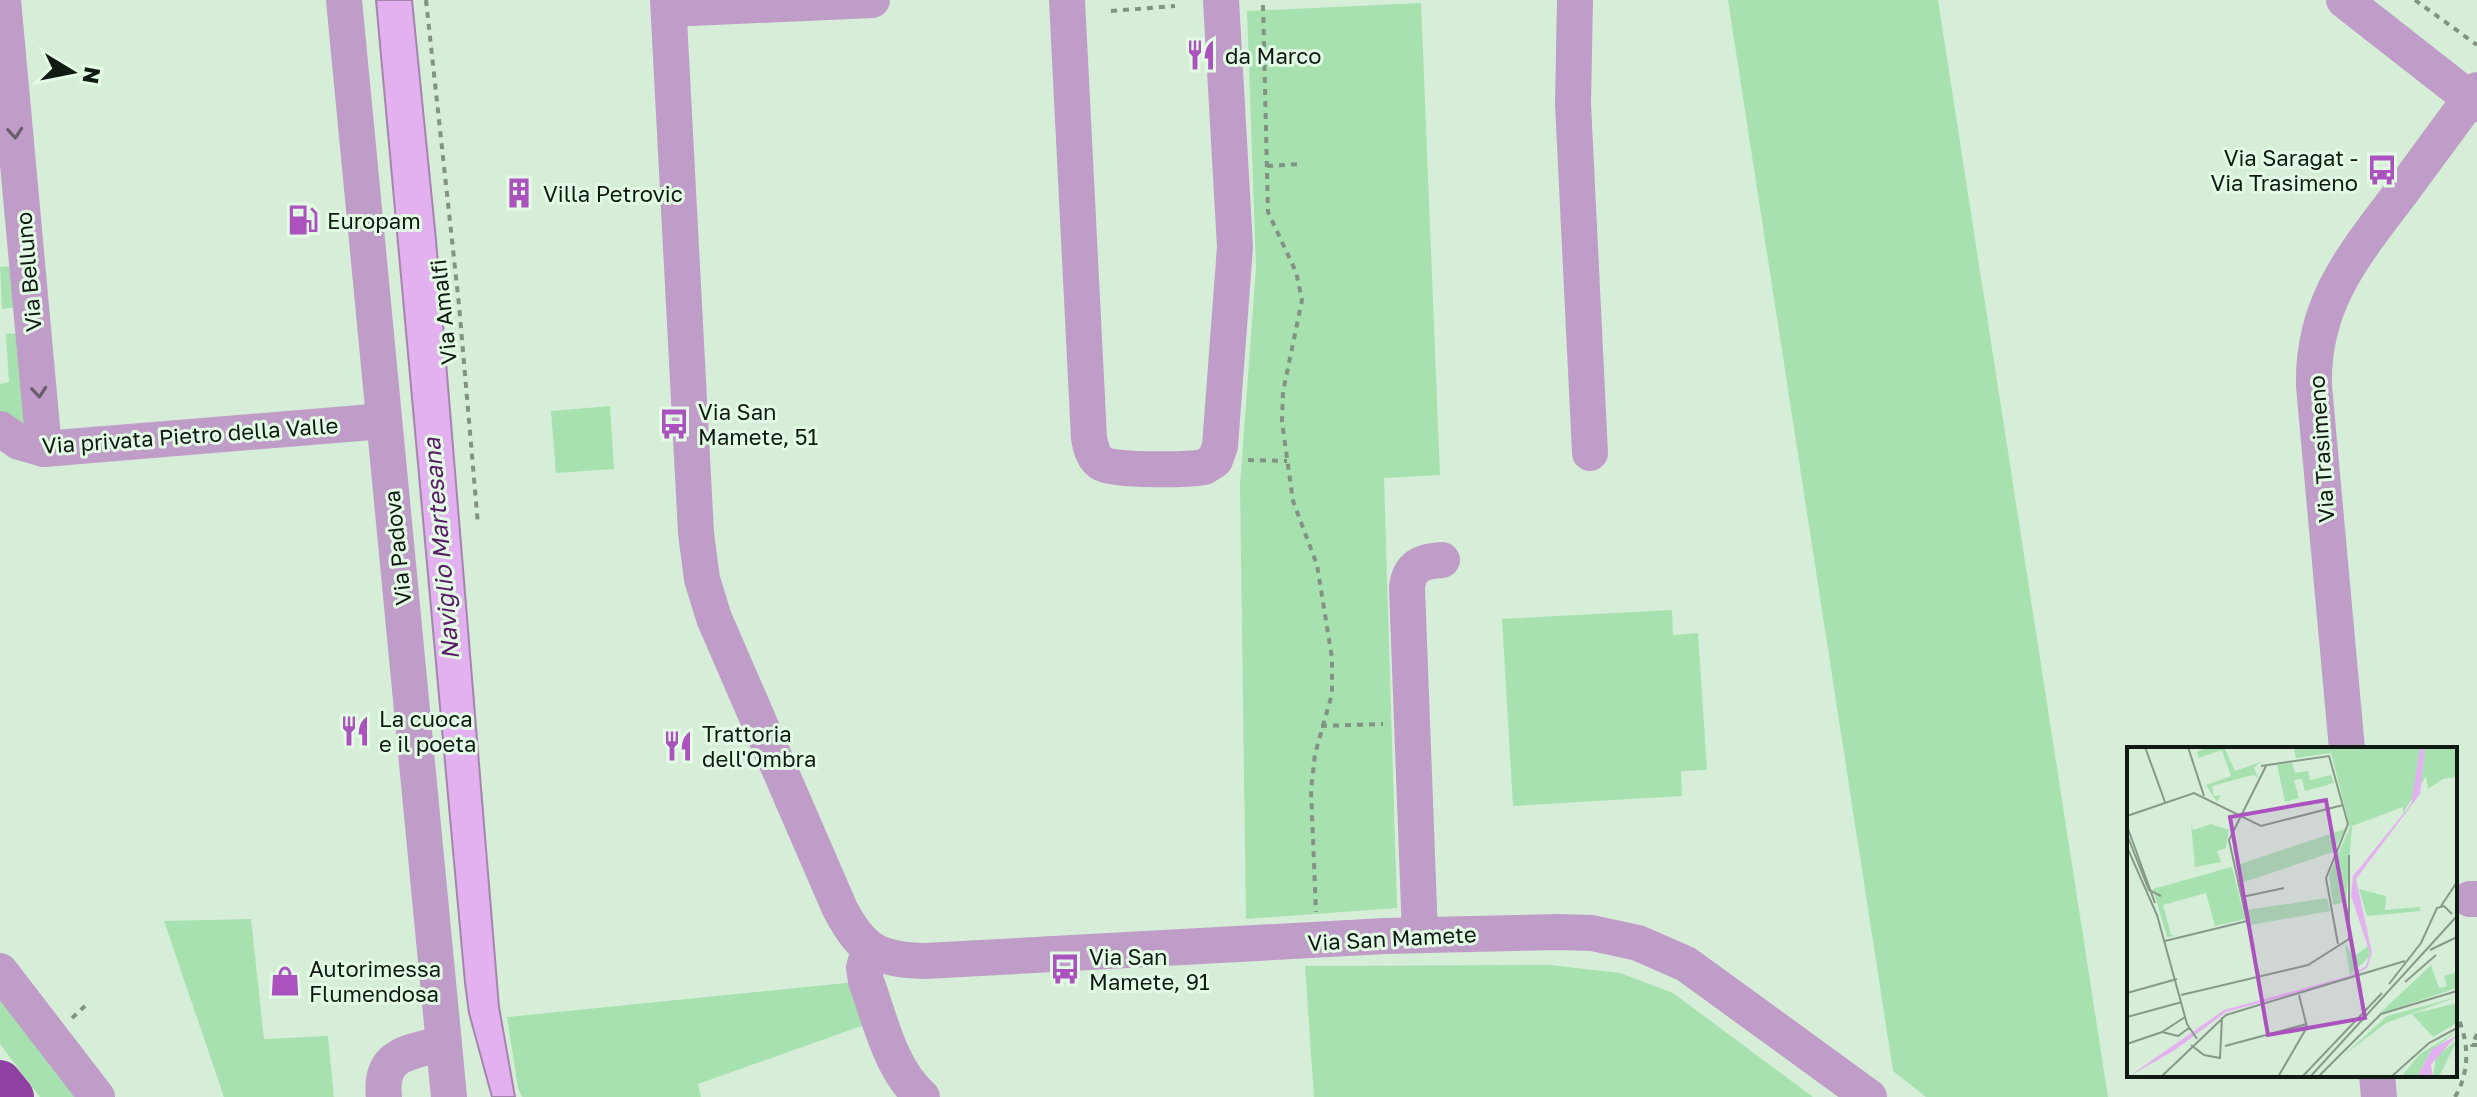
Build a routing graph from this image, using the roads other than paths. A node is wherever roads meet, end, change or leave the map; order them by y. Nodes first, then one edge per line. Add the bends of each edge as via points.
1 (3, 0) edge
2 (344, 0) edge
3 (872, 0) edge
4 (1067, 0) edge
5 (1221, 0) edge
6 (1575, 0) edge
7 (2344, 0) edge
8 (668, 5) edge
9 (2475, 97) edge
10 (384, 421) junction
11 (0, 429) edge
12 (44, 449) junction
13 (1590, 453) dead end
14 (1442, 560) dead end
15 (2347, 747) edge
16 (1420, 935) junction
17 (869, 949) junction
18 (0, 971) edge
19 (444, 1043) junction
20 (2377, 1077) edge
21 (0, 1082) edge
22 (12, 1097) edge
23 (97, 1097) edge
24 (384, 1097) edge
25 (449, 1097) edge
26 (922, 1097) edge
27 (1869, 1097) edge
28 (2379, 1097) edge

1 -> 12 street, Via Belluno
2 - 10 street, Via Padova
3 - 8 street
4 - 5 street via 1090,445 1097,460 1119,468 1198,468 1218,454 1235,247
6 - 13 street via 1573,104
7 - 9 street, Via Trasimeno
8 - 17 street via 702,579 837,902
9 - 15 street, Via Trasimeno via 2341,275 2318,333 2314,386
10 - 12 street, Via privata Pietro della Valle
10 - 19 street, Via Padova
11 - 12 street, Via privata Pietro della Valle
14 - 16 street via 1414,567 1408,581
16 - 17 street, Via San Mamete via 925,961 886,958
16 - 27 street, Via San Mamete via 1579,932 1649,947 1711,980
17 - 26 street via 866,981 897,1064
18 - 23 street
19 - 24 street via 390,1063
19 - 25 street, Via Padova
20 - 28 street
21 - 22 highway

